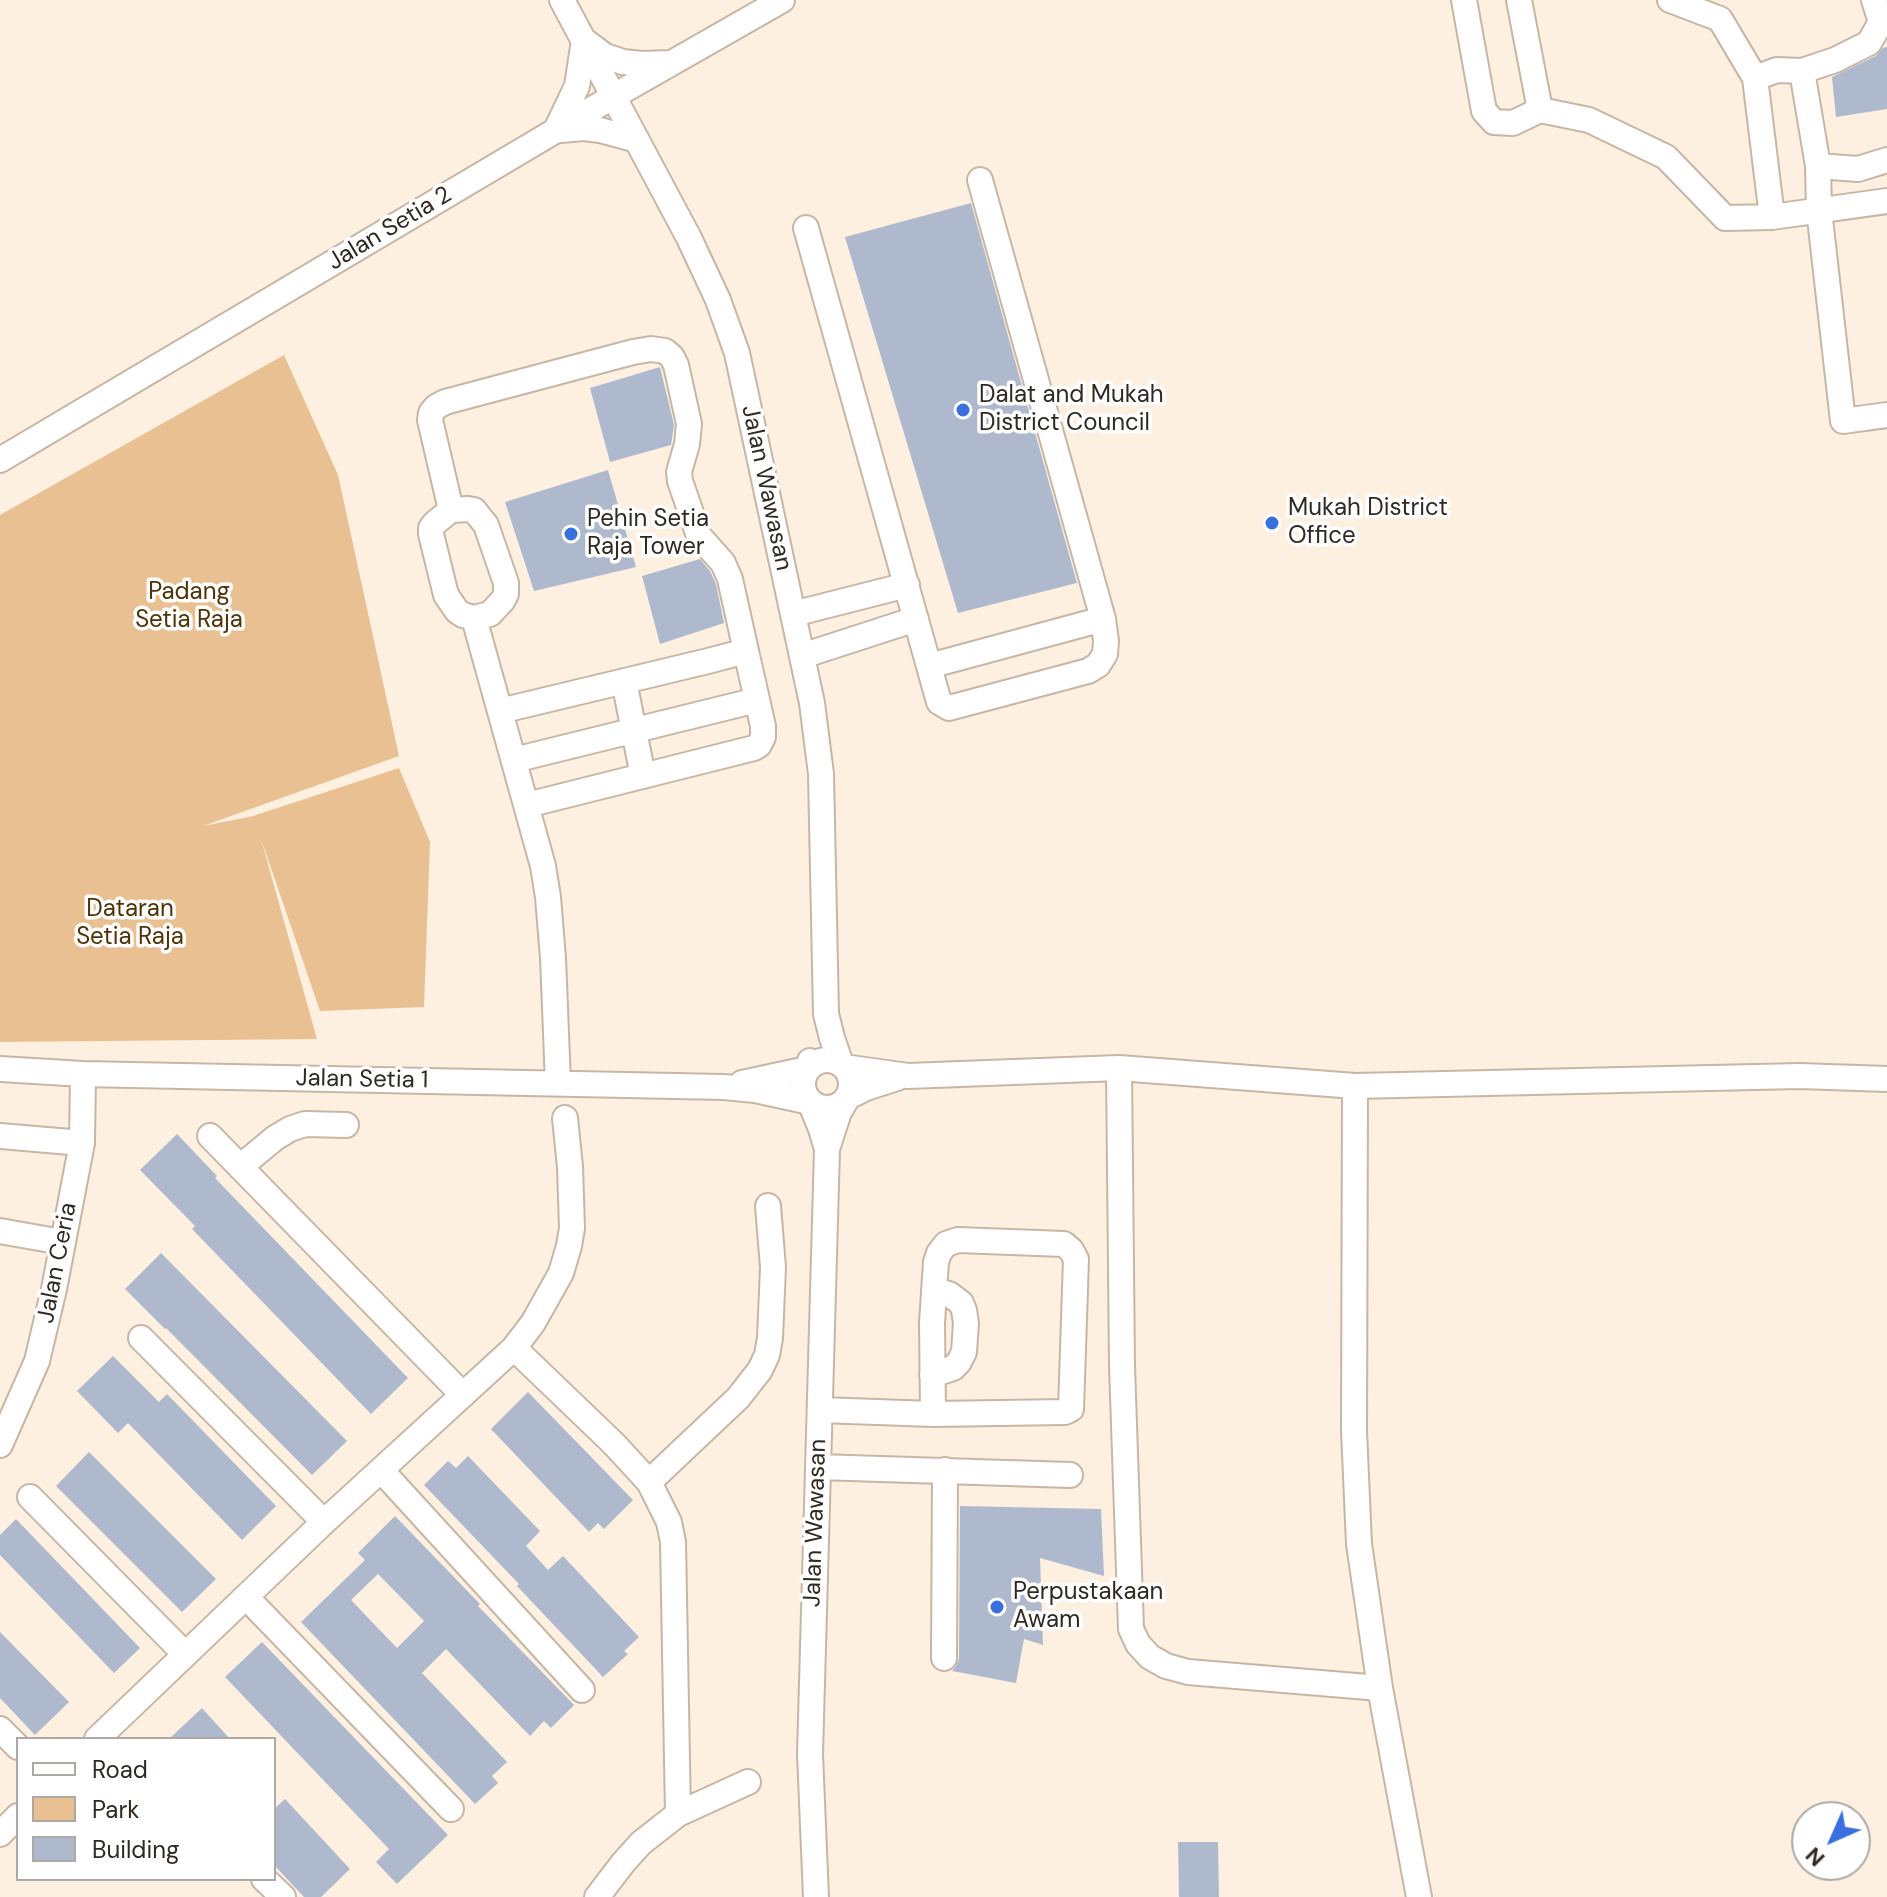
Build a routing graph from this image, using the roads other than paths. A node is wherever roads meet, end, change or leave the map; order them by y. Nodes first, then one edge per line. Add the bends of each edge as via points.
1 (562, 0) edge
2 (782, 0) edge
3 (1464, 0) edge
4 (1519, 0) edge
5 (1670, 0) edge
6 (1874, 0) edge
7 (584, 40) junction
8 (673, 63) junction
9 (1802, 71) junction
10 (1755, 78) junction
11 (614, 96) junction
12 (1540, 110) junction
13 (556, 130) junction
14 (637, 140) junction
15 (1887, 160) edge
16 (1818, 166) junction
17 (980, 180) dead end
18 (1887, 201) edge
19 (1819, 210) junction
20 (1772, 217) junction
21 (806, 228) dead end
22 (1887, 415) edge
23 (0, 460) edge
24 (451, 510) junction
25 (907, 585) junction
26 (793, 614) junction
27 (474, 618) junction
28 (916, 619) junction
29 (1103, 619) junction
30 (746, 651) junction
31 (802, 656) junction
32 (929, 666) junction
33 (624, 681) junction
34 (757, 700) junction
35 (500, 711) junction
36 (634, 730) junction
37 (514, 760) junction
38 (643, 776) junction
39 (527, 805) junction
40 (826, 1014) junction
41 (843, 1066) junction
42 (1119, 1068) junction
43 (0, 1069) edge
44 (807, 1069) junction
45 (83, 1074) junction
46 (908, 1076) junction
47 (1887, 1079) edge
48 (558, 1083) junction
49 (1355, 1086) junction
50 (724, 1087) junction
51 (848, 1097) junction
52 (810, 1102) junction
53 (565, 1118) dead end
54 (346, 1125) dead end
55 (0, 1136) edge
56 (210, 1136) dead end
57 (82, 1143) junction
58 (827, 1149) junction
59 (240, 1167) junction
60 (768, 1206) dead end
61 (0, 1231) edge
62 (62, 1242) junction
63 (934, 1290) junction
64 (141, 1338) dead end
65 (514, 1348) junction
66 (932, 1375) junction
67 (462, 1394) junction
68 (820, 1410) junction
69 (933, 1414) junction
70 (0, 1445) edge
71 (818, 1467) junction
72 (381, 1470) junction
73 (945, 1470) junction
74 (1070, 1475) dead end
75 (649, 1482) junction
76 (30, 1497) dead end
77 (324, 1522) junction
78 (246, 1597) junction
79 (185, 1654) junction
80 (944, 1658) dead end
81 (1380, 1688) junction
82 (582, 1690) dead end
83 (0, 1729) edge
84 (110, 1735) edge
85 (16, 1745) edge
86 (748, 1782) dead end
87 (451, 1809) dead end
88 (678, 1814) junction
89 (16, 1818) edge
90 (0, 1834) edge
91 (266, 1881) edge
92 (283, 1897) edge
93 (597, 1897) edge
94 (816, 1897) edge
95 (1419, 1897) edge

1 - 7 street, Jalan Wawasan
2 - 8 street, Jalan Setia 2
3 - 12 street via 1484,111 1494,122 1513,123
4 - 12 street
5 - 10 street via 1720,19
6 - 9 street via 1881,22 1869,43
7 - 8 street via 623,62
7 - 11 street, Jalan Wawasan
7 - 13 street via 577,86
8 - 11 street, Jalan Setia 2
8 - 14 street via 640,102
9 - 10 street via 1777,70
9 - 16 street
10 - 20 street
11 - 13 street, Jalan Setia 2
11 - 14 street, Jalan Wawasan
12 - 20 street via 1589,120 1666,157 1725,218
13 - 14 street via 584,128
13 - 23 street, Jalan Setia 2
14 - 26 street, Jalan Wawasan via 707,275 737,353
15 - 16 street via 1858,169
16 - 19 street
17 - 29 street
18 - 19 street
19 - 20 street
19 - 22 street via 1843,421
21 - 25 street
24 - 27 street via 431,534 446,595 457,611
24 - 27 street via 474,510 480,516 506,583 503,600 490,614
24 - 30 street via 430,420 436,407 633,352 665,351 676,365 689,424 680,481 699,536 730,579
25 - 26 street
25 - 28 street
26 - 31 street, Jalan Wawasan
27 - 35 street
28 - 31 street
28 - 32 street
29 - 32 street
29 - 32 street via 1105,654 1098,665 1074,675 949,708 939,702
30 - 33 street
30 - 34 street
31 - 40 street, Jalan Wawasan via 821,774
33 - 35 street
33 - 36 street
34 - 36 street
34 - 38 street via 763,726 759,745
35 - 37 street
36 - 37 street
36 - 38 street
37 - 39 street
38 - 39 street
39 - 48 street via 548,897
40 - 41 street, Jalan Wawasan
40 - 44 street, Jalan Wawasan
41 - 44 street via 827,1059
41 - 46 street
41 - 51 street via 851,1078
42 - 46 street
42 - 49 street
42 - 81 street via 1131,1629 1150,1657 1188,1672
43 - 45 street, Jalan Setia 1
44 - 50 street, Jalan Setia 1
44 - 52 street via 802,1086
45 - 48 street, Jalan Setia 1
45 - 57 street, Jalan Ceria
46 - 51 street
47 - 49 street via 1800,1076
48 - 50 street, Jalan Setia 1
49 - 81 street via 1355,1471 1359,1544
50 - 52 street, Jalan Setia 1
51 - 52 street via 834,1107
51 - 58 street, Jalan Wawasan
52 - 58 street, Jalan Wawasan
53 - 65 street via 569,1246 546,1303
54 - 59 street via 290,1129
55 - 57 street
56 - 59 street
57 - 62 street, Jalan Ceria
58 - 68 street, Jalan Wawasan
59 - 67 street
60 - 75 street via 773,1267 767,1355 738,1398
61 - 62 street
62 - 70 street, Jalan Ceria via 37,1361
63 - 66 street
63 - 66 street via 961,1303 966,1323 959,1362
63 - 69 street via 939,1253 958,1240 1064,1244 1076,1259 1071,1409
64 - 77 street
65 - 67 street
65 - 75 street
66 - 69 street
67 - 72 street
68 - 69 street
68 - 71 street, Jalan Wawasan
71 - 73 street
71 - 94 street, Jalan Wawasan via 810,1754
72 - 77 street
72 - 82 street
73 - 74 street
73 - 80 street
75 - 88 street via 673,1542
76 - 79 street
77 - 78 street
78 - 79 street
78 - 87 street
79 - 84 street
81 - 95 street
83 - 85 street
86 - 88 street
88 - 93 street via 641,1843
89 - 90 street
91 - 92 street

